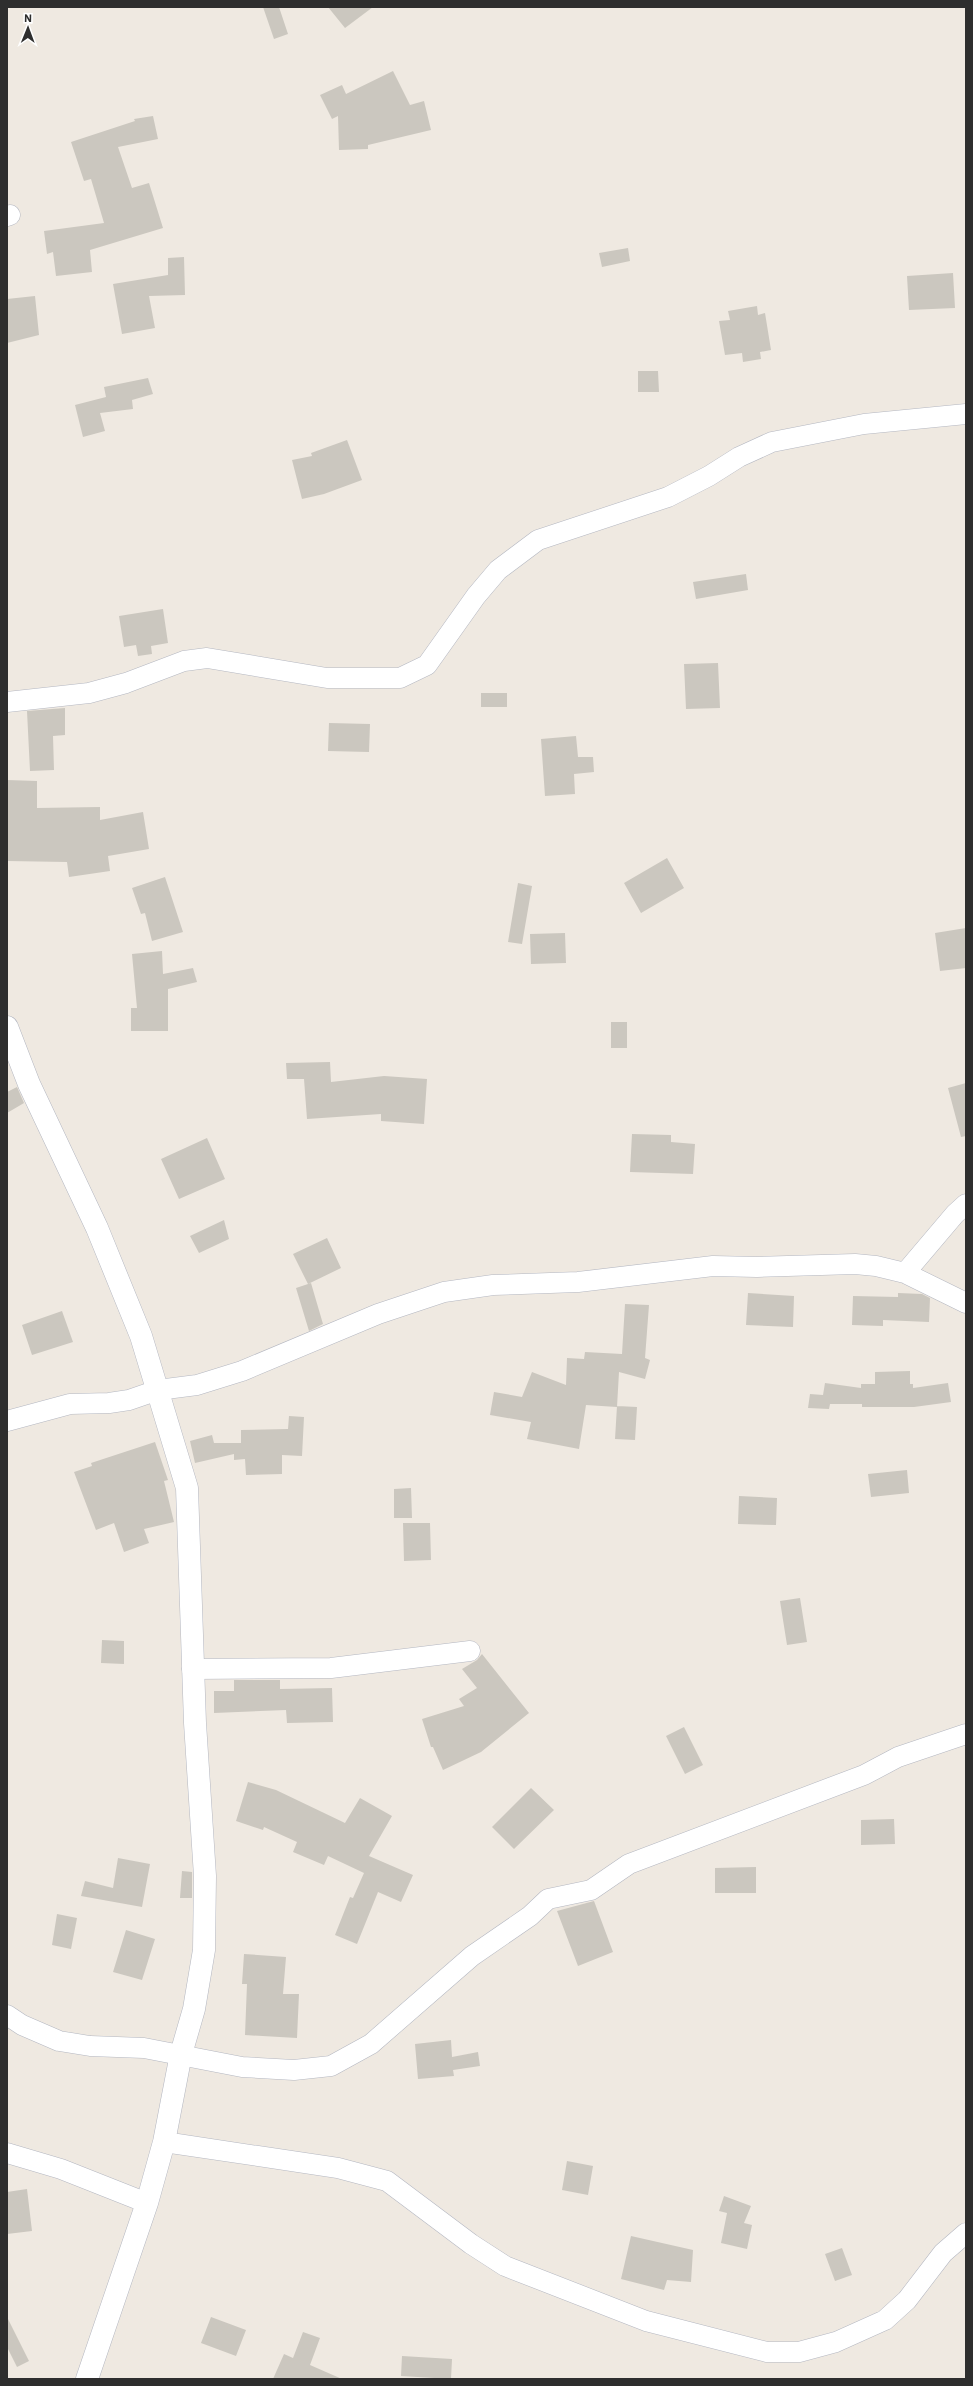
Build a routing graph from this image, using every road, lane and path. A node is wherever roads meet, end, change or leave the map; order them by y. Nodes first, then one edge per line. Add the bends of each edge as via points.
1 (966, 414) edge
2 (7, 702) edge
3 (7, 1027) edge
4 (966, 1204) edge
5 (904, 1273) junction
6 (966, 1303) edge
7 (158, 1390) junction
8 (7, 1421) edge
9 (470, 1651) dead end
10 (192, 1669) junction
11 (966, 1734) edge
12 (7, 2015) edge
13 (181, 2054) junction
14 (164, 2142) junction
15 (7, 2153) edge
16 (147, 2203) junction
17 (966, 2233) edge
18 (87, 2379) edge

1 - 2 street via 864,424 772,442 738,457 709,476 668,497 538,540 498,570 476,596 427,665 400,678 327,678 207,658 184,661 126,683 89,692
3 - 7 street via 28,1084 97,1228 141,1336
4 - 5 street
5 - 6 street
5 - 7 street via 856,1264 713,1266 578,1282 493,1285 444,1292 378,1314 242,1371 197,1384
7 - 8 street via 129,1400 70,1404
7 - 10 street via 186,1488
9 - 10 street via 331,1668
10 - 13 street via 205,1876 204,1950 194,2009
11 - 13 street via 898,1757 864,1775 629,1864 591,1890 548,1899 530,1916 472,1956 371,2044 331,2066 294,2070 242,2067
12 - 13 street via 22,2025 59,2041 90,2046 144,2048
13 - 14 street
14 - 16 street
14 - 17 street via 338,2168 387,2181 458,2235 505,2266 646,2321 767,2352 799,2352 828,2344 885,2320 907,2300 943,2253
15 - 16 street via 61,2169
16 - 18 street

